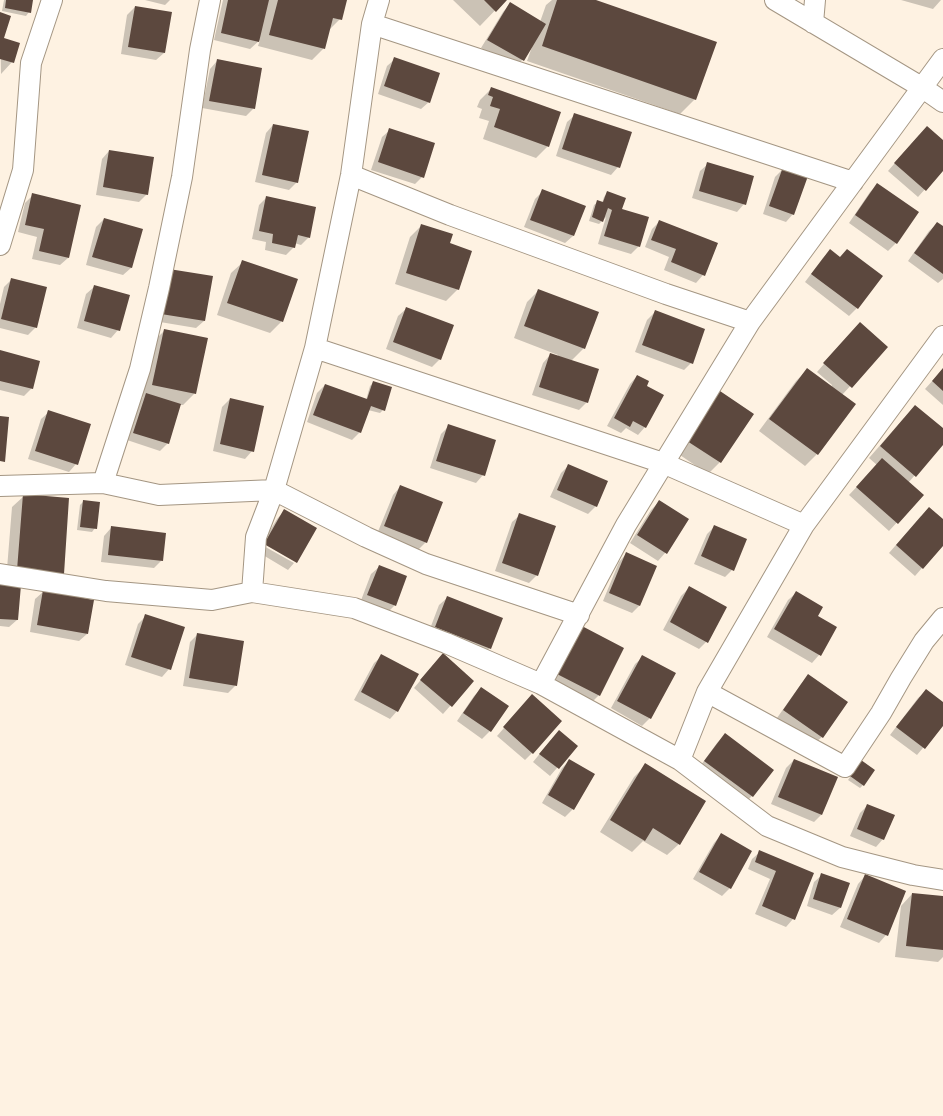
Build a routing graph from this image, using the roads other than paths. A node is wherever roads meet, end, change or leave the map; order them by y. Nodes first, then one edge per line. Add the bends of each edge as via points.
1 (52, 0) edge
2 (210, 0) edge
3 (380, 0) edge
4 (775, 0) edge
5 (815, 0) edge
6 (813, 23) junction
7 (372, 24) junction
8 (943, 59) edge
9 (923, 88) junction
10 (943, 102) edge
11 (351, 175) junction
12 (853, 182) junction
13 (0, 245) edge
14 (750, 322) junction
15 (943, 336) edge
16 (315, 348) junction
17 (663, 463) junction
18 (103, 483) junction
19 (0, 486) edge
20 (274, 490) junction
21 (804, 525) junction
22 (0, 574) edge
23 (252, 592) junction
24 (579, 615) junction
25 (943, 618) edge
26 (541, 684) junction
27 (707, 692) junction
28 (680, 760) junction
29 (943, 880) edge

1 - 13 street via 31,63 23,170
2 - 18 street via 182,177 159,288 140,369
3 - 7 street
4 - 6 street
5 - 6 street
6 - 9 street
7 - 11 street
7 - 12 street
8 - 9 street
9 - 10 street
9 - 12 street
11 - 14 street via 461,219
11 - 16 street
12 - 14 street
14 - 17 street
15 - 21 street
16 - 17 street
16 - 20 street
17 - 21 street
17 - 24 street
18 - 19 street
18 - 20 street via 159,495
20 - 23 street via 256,537
20 - 24 street via 426,564
21 - 27 street
22 - 23 street via 106,591 212,600
23 - 26 street via 354,608
24 - 26 street
25 - 27 street via 924,641 845,767
26 - 28 street
27 - 28 street
28 - 29 street via 767,826 842,857

